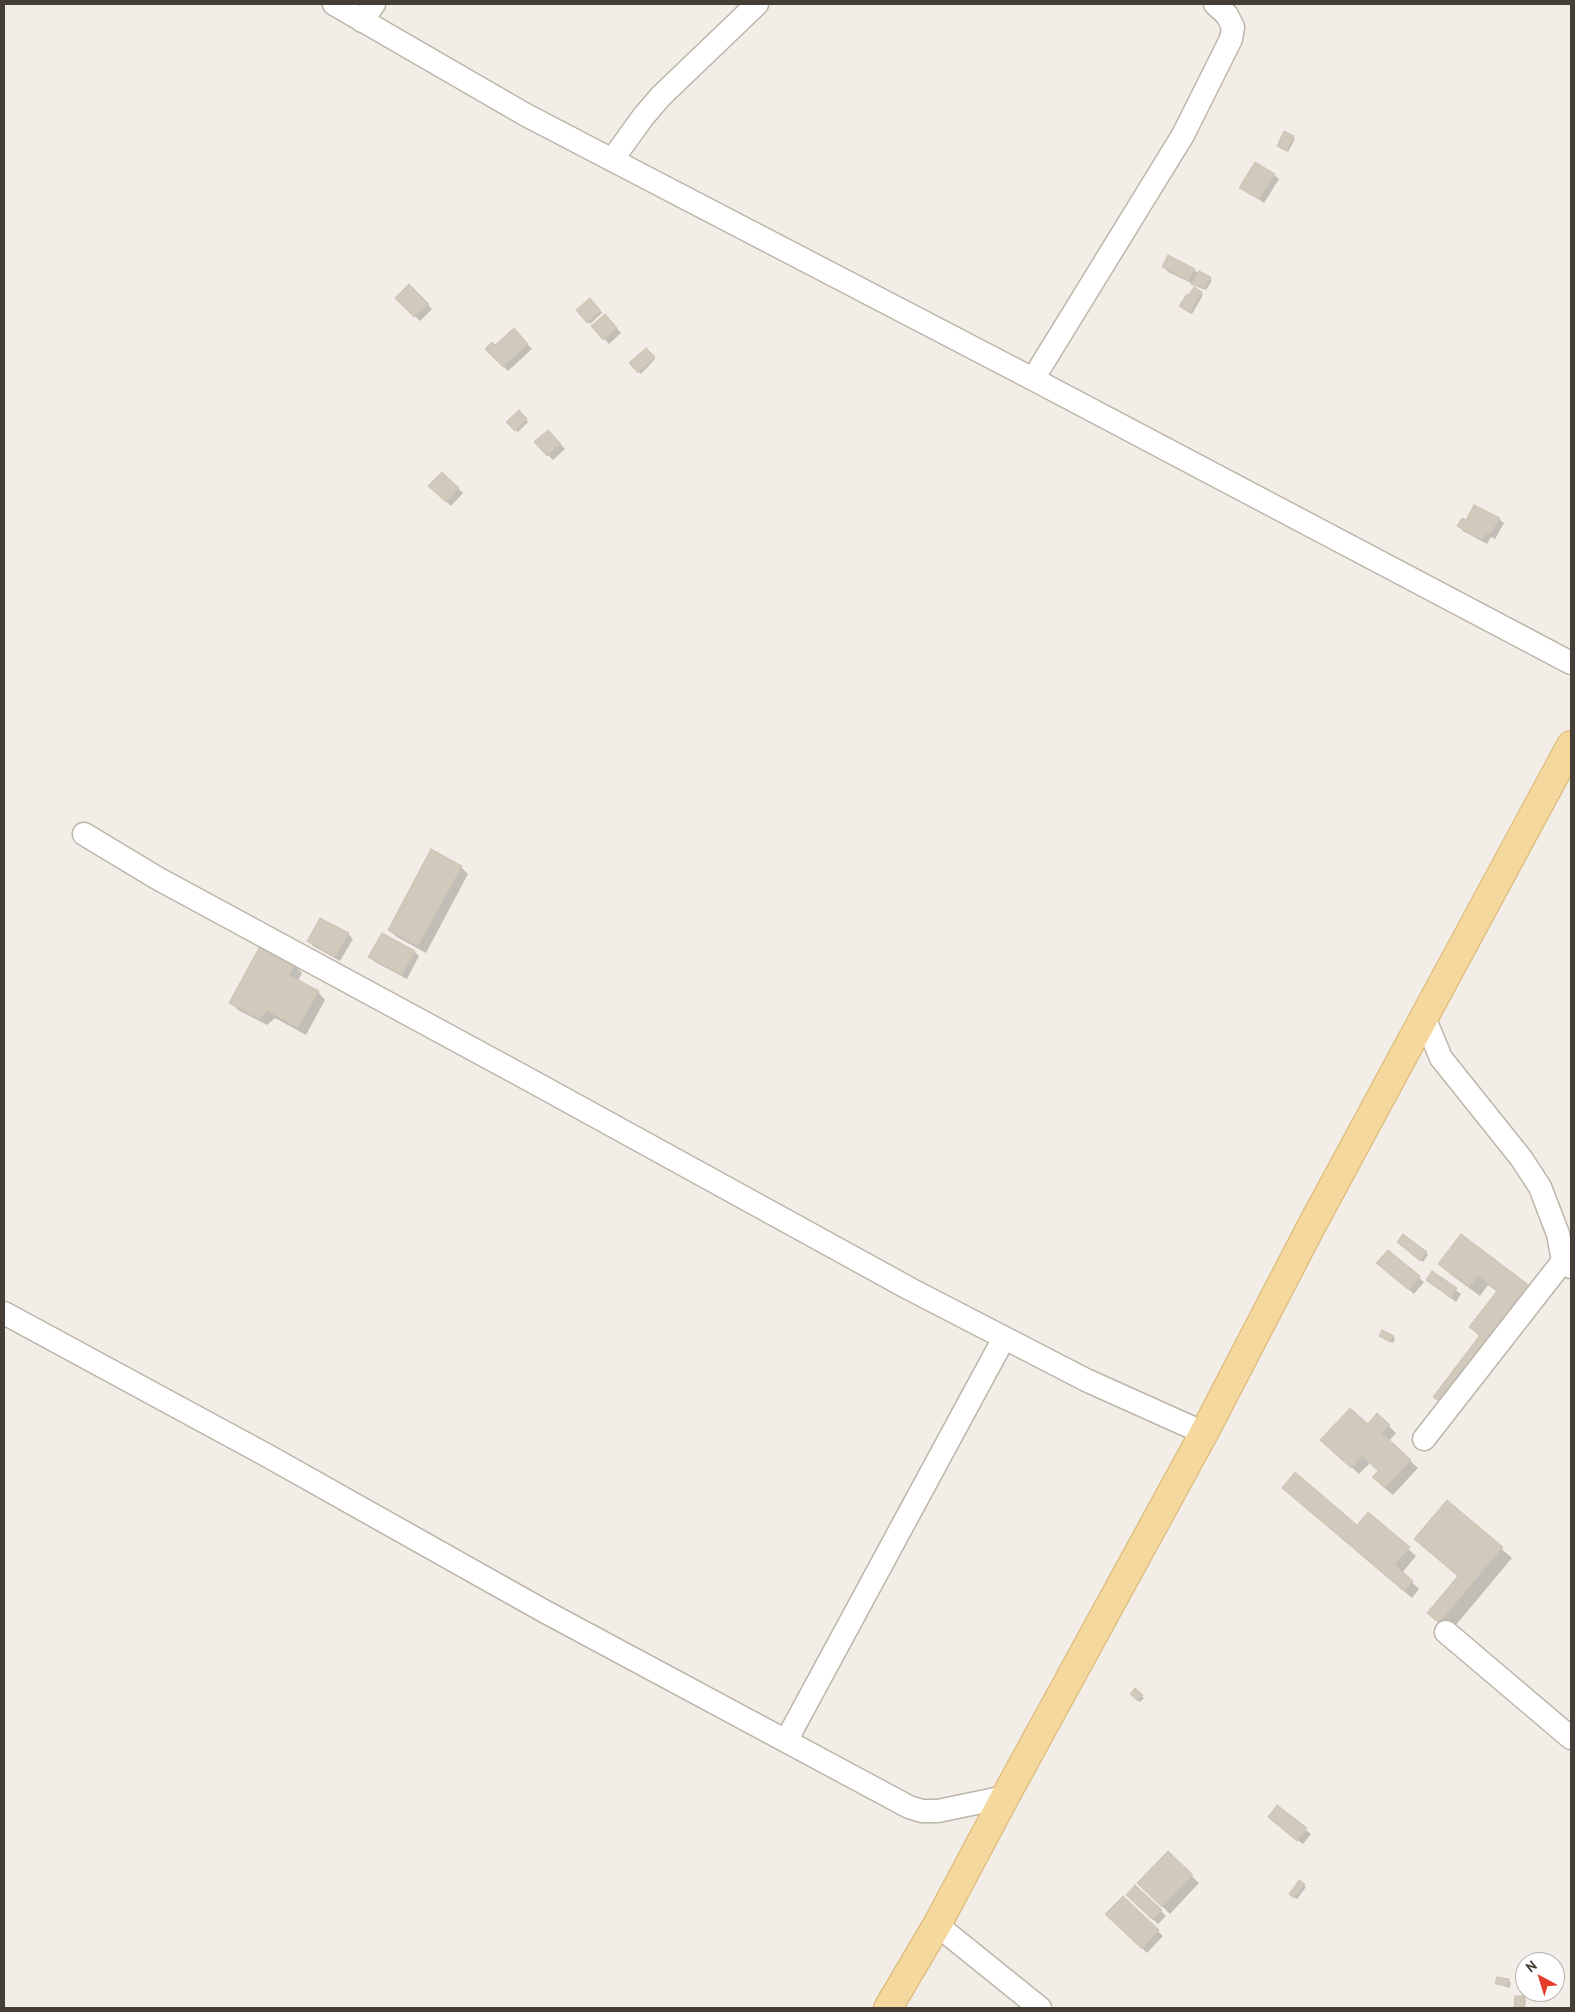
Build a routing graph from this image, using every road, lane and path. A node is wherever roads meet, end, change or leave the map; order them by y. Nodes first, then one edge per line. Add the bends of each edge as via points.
1 (334, 4) edge
2 (757, 4) edge
3 (1215, 4) edge
4 (368, 12) edge
5 (612, 160) junction
6 (1033, 379) junction
7 (1571, 663) edge
8 (1571, 745) edge
9 (84, 834) dead end
10 (1424, 1017) junction
11 (1567, 1264) edge
12 (4, 1313) edge
13 (1004, 1338) junction
14 (1204, 1433) junction
15 (1424, 1439) dead end
16 (1446, 1632) dead end
17 (1571, 1738) edge
18 (786, 1741) junction
19 (1005, 1796) junction
20 (937, 1925) junction
21 (888, 2008) edge
22 (1040, 2008) edge

1 - 4 street
2 - 5 street via 661,96
3 - 6 street via 1233,26 1231,39 1183,135
4 - 5 street via 526,115
5 - 6 street
6 - 7 street
8 - 10 main road
9 - 13 street via 157,878
10 - 11 street via 1441,1058 1521,1158 1540,1187
10 - 14 main road
11 - 15 street
12 - 18 street
13 - 14 street via 1086,1380
13 - 18 street
14 - 19 main road
16 - 17 street
18 - 19 street via 922,1811 938,1811
19 - 20 main road
20 - 21 main road
20 - 22 street

